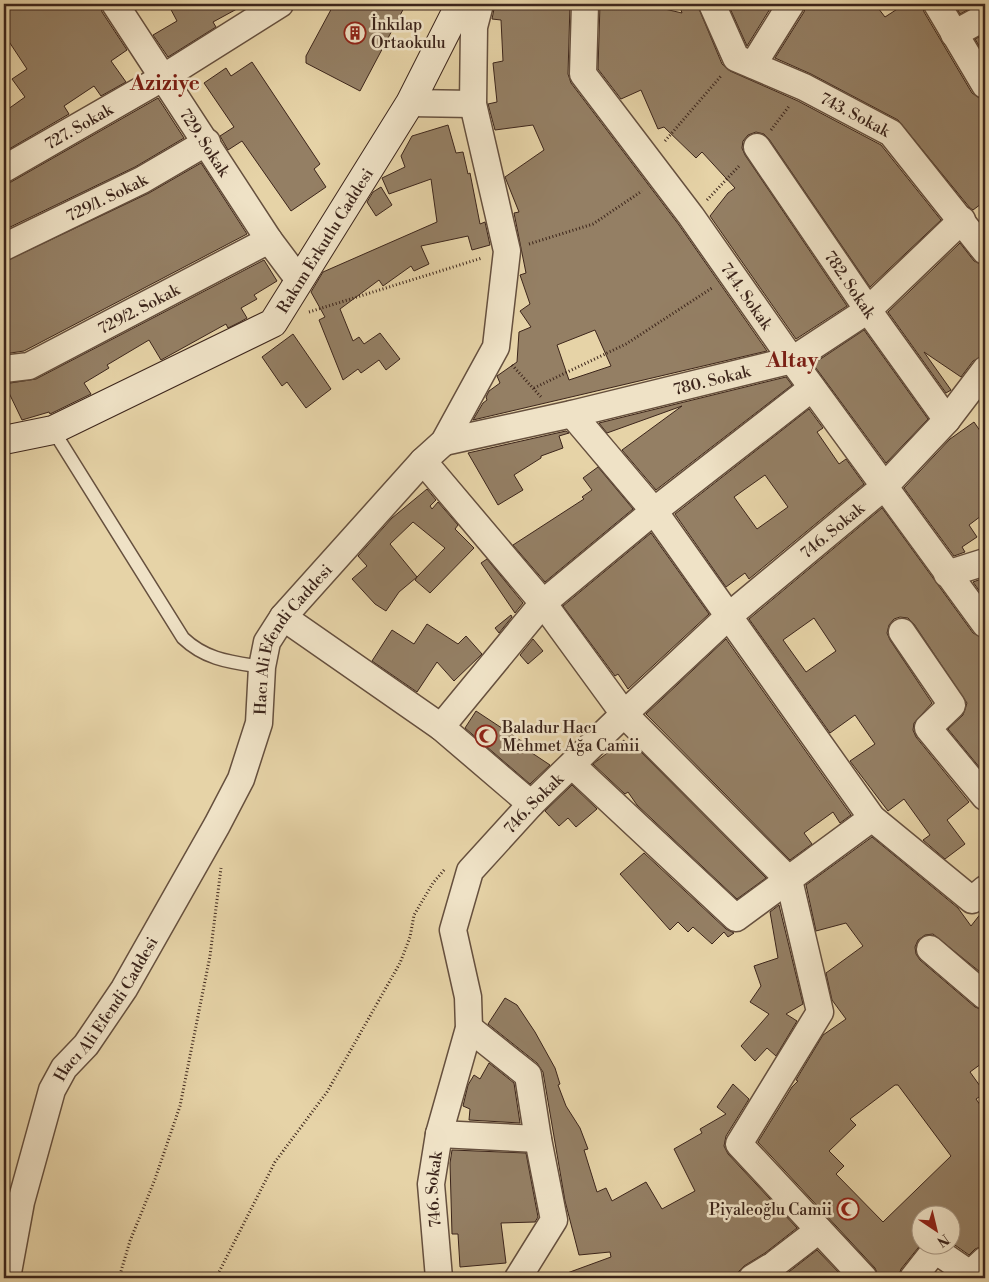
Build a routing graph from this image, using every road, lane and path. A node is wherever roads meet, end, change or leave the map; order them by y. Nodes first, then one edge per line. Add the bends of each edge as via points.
1 (115, 4) edge
2 (280, 4) edge
3 (460, 4) edge
4 (480, 4) edge
5 (586, 4) edge
6 (712, 4) edge
7 (791, 4) edge
8 (937, 4) edge
9 (985, 17) edge
10 (954, 34) junction
11 (744, 62) junction
12 (164, 77) junction
13 (985, 85) edge
14 (410, 103) junction
15 (473, 104) junction
16 (207, 142) junction
17 (757, 147) dead end
18 (4, 169) edge
19 (655, 169) junction
20 (962, 220) junction
21 (269, 240) junction
22 (4, 247) edge
23 (507, 251) junction
24 (985, 251) edge
25 (732, 276) junction
26 (299, 280) junction
27 (868, 310) junction
28 (273, 323) junction
29 (496, 347) junction
30 (792, 360) junction
31 (4, 369) edge
32 (985, 370) edge
33 (534, 388) junction
34 (812, 388) junction
35 (565, 415) junction
36 (948, 420) junction
37 (53, 430) junction
38 (4, 440) edge
39 (444, 442) junction
40 (423, 461) junction
41 (885, 486) junction
42 (654, 511) junction
43 (985, 562) edge
44 (947, 574) junction
45 (543, 603) junction
46 (730, 615) junction
47 (283, 617) junction
48 (985, 624) edge
49 (902, 632) dead end
50 (262, 667) junction
51 (624, 714) junction
52 (441, 727) junction
53 (572, 764) junction
54 (985, 796) edge
55 (532, 804) junction
56 (872, 818) junction
57 (222, 862) dead end
58 (451, 862) dead end
59 (789, 880) junction
60 (981, 901) edge
61 (930, 949) dead end
62 (985, 996) edge
63 (469, 1028) junction
64 (439, 1134) junction
65 (538, 1139) junction
66 (819, 1230) junction
67 (985, 1260) edge
68 (766, 1269) edge
69 (7, 1278) edge
70 (119, 1278) edge
71 (216, 1278) edge
72 (439, 1278) edge
73 (518, 1278) edge
74 (864, 1278) edge
75 (913, 1278) edge

1 - 12 street, 729. Sokak
2 - 12 street, 727. Sokak
3 - 14 main road, Rakım Erkutlu Caddesi
4 - 15 street, Hacı Ali Efendi Caddesi via 474,27
5 - 19 street, 744. Sokak via 583,74
6 - 11 street
7 - 11 street
8 - 10 street
9 - 10 street
10 - 13 street
11 - 19 path
11 - 20 street, 743. Sokak via 804,87 891,133
12 - 16 street, 729. Sokak
12 - 18 street, 727. Sokak
14 - 15 street
14 - 26 main road, Rakım Erkutlu Caddesi
15 - 23 street, Hacı Ali Efendi Caddesi
16 - 21 street, 729. Sokak
16 - 22 street, 729/1. Sokak via 142,180
17 - 27 street, 782. Sokak
19 - 23 path via 593,224
19 - 25 street, 744. Sokak
20 - 24 street, 743. Sokak
20 - 27 street, 780. Sokak
21 - 26 street, 729. Sokak
21 - 31 street, 729/2. Sokak via 29,366
23 - 28 path
23 - 29 street, Hacı Ali Efendi Caddesi
25 - 30 street, 744. Sokak
25 - 33 path via 626,344
26 - 28 main road, Rakım Erkutlu Caddesi
27 - 30 street, 780. Sokak
27 - 36 street, 782. Sokak
28 - 37 main road, Rakım Erkutlu Caddesi
29 - 33 path
29 - 39 street, Hacı Ali Efendi Caddesi
30 - 34 street, 744. Sokak
30 - 35 street, 780. Sokak
32 - 36 street, 746. Sokak
33 - 35 path
34 - 41 street, 744. Sokak
34 - 42 street
35 - 39 street, 780. Sokak
35 - 42 street
36 - 41 street, 746. Sokak
37 - 38 main road, Rakım Erkutlu Caddesi
37 - 50 lane via 183,638 196,650 219,660
39 - 40 street, Hacı Ali Efendi Caddesi
40 - 45 street
40 - 47 street, Hacı Ali Efendi Caddesi
41 - 44 street, 744. Sokak
41 - 46 street, 746. Sokak
42 - 45 street
42 - 46 street
43 - 44 street
44 - 48 street, 744. Sokak
45 - 51 street
45 - 52 street
46 - 51 street, 746. Sokak
46 - 56 street
47 - 50 street, Hacı Ali Efendi Caddesi via 267,642
47 - 52 street
49 - 54 street via 952,705 928,728
50 - 69 street, Hacı Ali Efendi Caddesi via 259,723 241,780 124,989 86,1045 64,1068 52,1090 21,1202
51 - 53 street, 746. Sokak
51 - 59 street
52 - 55 street
53 - 55 street, 746. Sokak
53 - 59 street via 736,918
55 - 63 street, 746. Sokak via 470,871 453,930 468,997
56 - 59 street
56 - 60 street
57 - 70 path via 210,956 180,1106
58 - 71 path via 433,883 414,915 400,963 327,1092 276,1162
59 - 66 street via 820,1012 739,1144
61 - 62 street
63 - 64 street, 746. Sokak
63 - 65 street via 528,1075
64 - 65 street
64 - 72 street, 746. Sokak via 431,1184
65 - 73 street via 554,1220
66 - 68 street
66 - 74 street
67 - 75 street via 970,1274 935,1250

